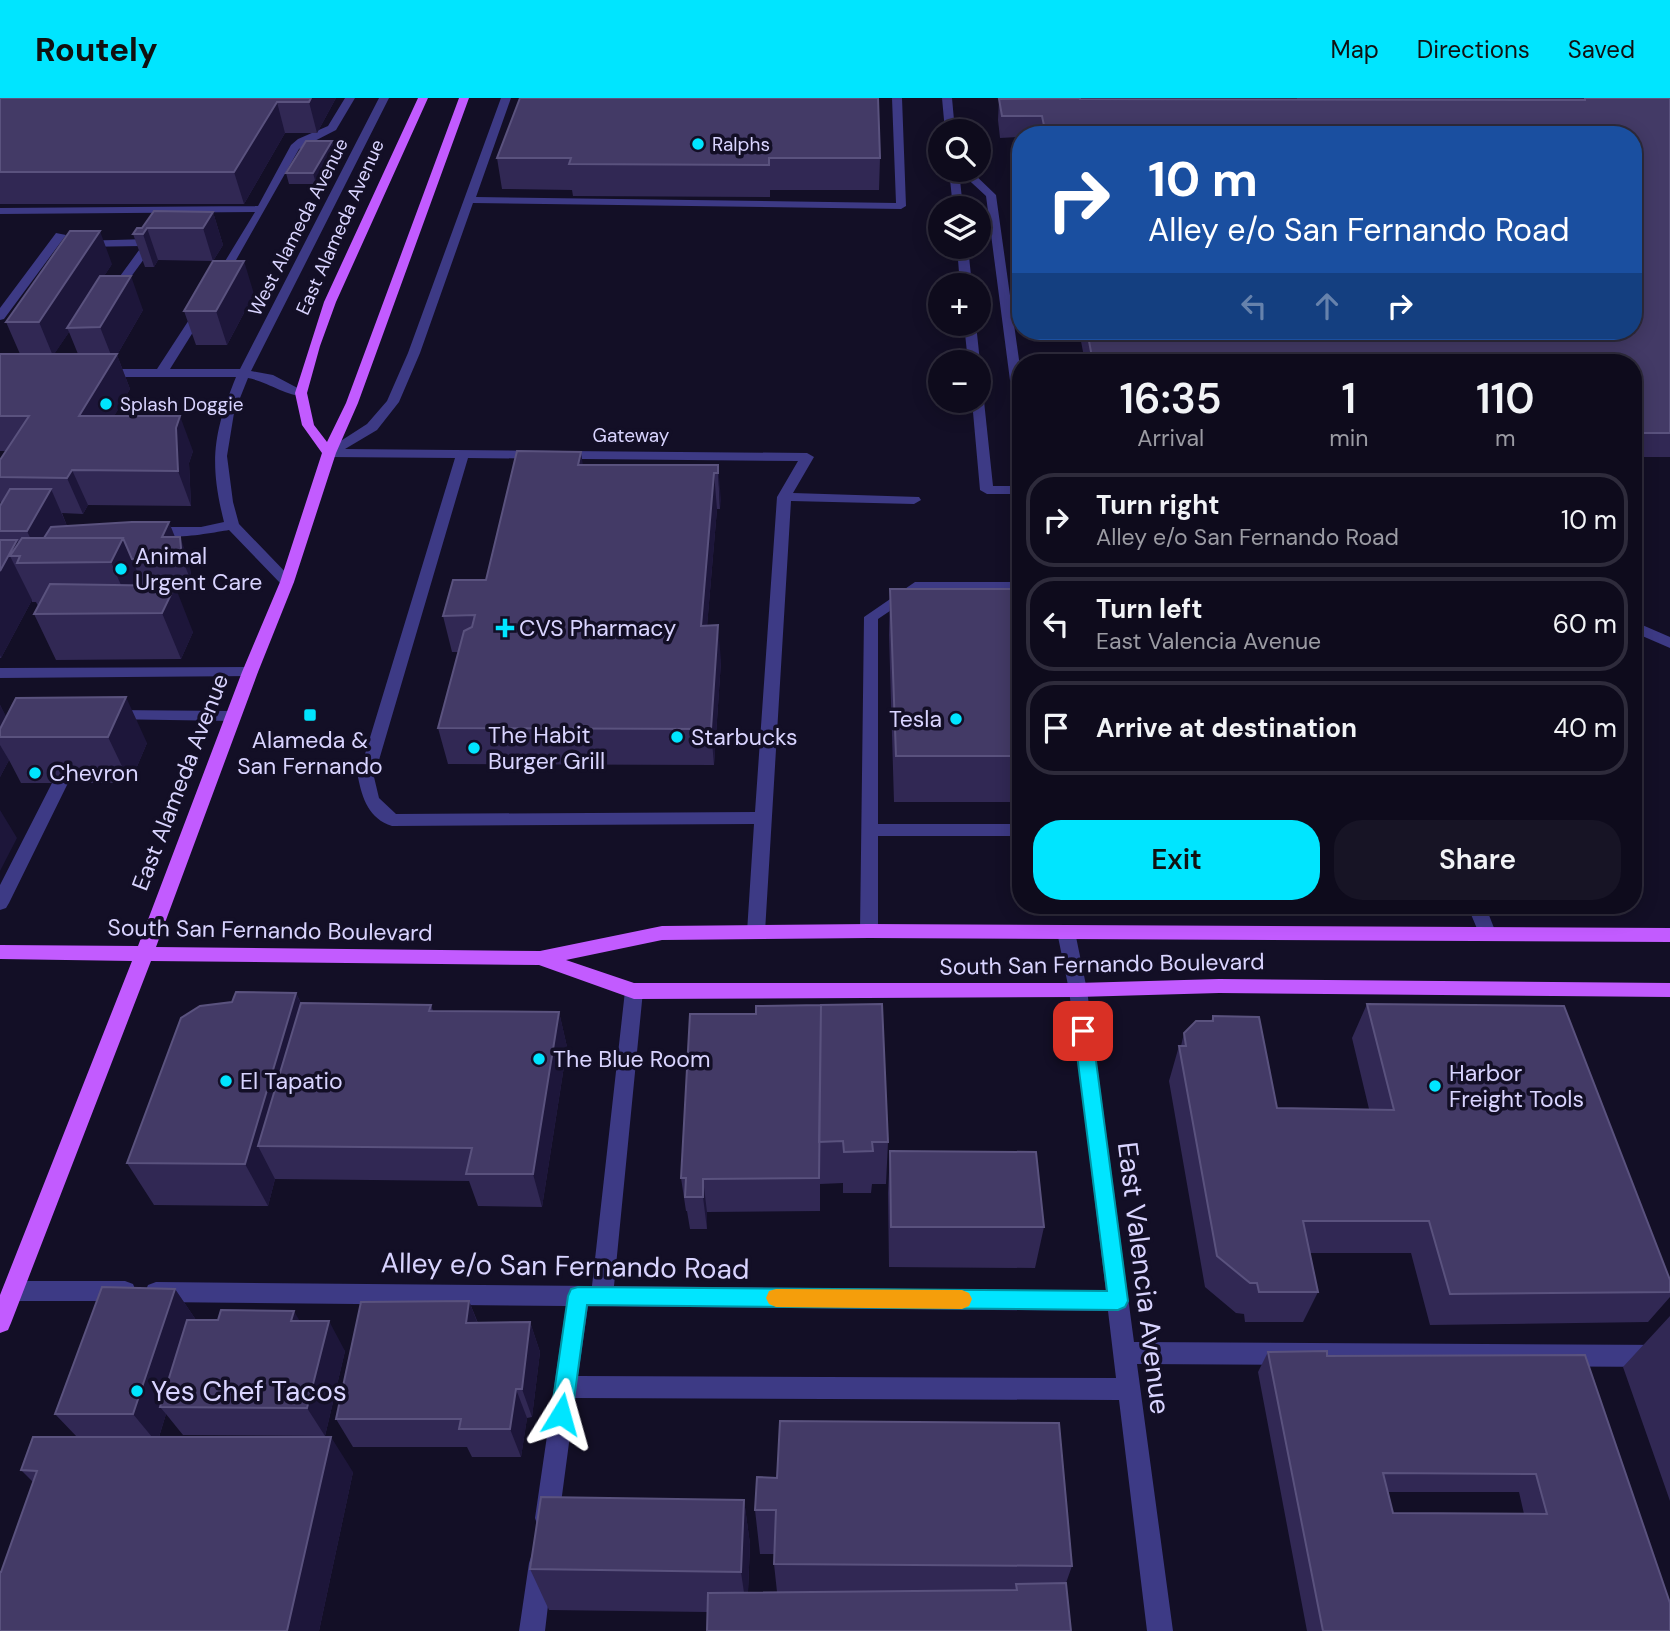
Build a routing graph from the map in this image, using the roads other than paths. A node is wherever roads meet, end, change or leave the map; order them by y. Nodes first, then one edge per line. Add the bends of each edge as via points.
1 (349, 98) edge
2 (384, 98) edge
3 (423, 98) edge
4 (464, 98) edge
5 (506, 98) edge
6 (897, 98) edge
7 (947, 98) edge
8 (949, 119) edge
9 (977, 182) edge
10 (469, 200) junction
11 (175, 209) junction
12 (262, 209) junction
13 (0, 211) edge
14 (167, 220) edge
15 (159, 231) edge
16 (151, 242) junction
17 (107, 302) edge
18 (0, 316) edge
19 (1012, 354) edge
20 (85, 373) edge
21 (161, 373) junction
22 (244, 373) junction
23 (302, 393) junction
24 (979, 413) edge
25 (329, 453) junction
26 (463, 454) junction
27 (1012, 491) edge
28 (784, 497) junction
29 (914, 500) dead end
30 (232, 525) junction
31 (131, 531) edge
32 (287, 582) junction
33 (1012, 587) edge
34 (1642, 630) edge
35 (1670, 643) edge
36 (250, 672) junction
37 (0, 673) edge
38 (94, 715) edge
39 (233, 716) junction
40 (60, 783) dead end
41 (764, 818) junction
42 (868, 830) junction
43 (1012, 830) edge
44 (0, 903) edge
45 (1480, 914) edge
46 (869, 931) junction
47 (757, 932) junction
48 (1066, 932) junction
49 (1487, 933) junction
50 (1670, 935) edge
51 (0, 952) edge
52 (145, 952) junction
53 (540, 958) junction
54 (1078, 990) junction
55 (1670, 990) edge
56 (634, 991) junction
57 (13, 1291) junction
58 (578, 1296) junction
59 (602, 1297) junction
60 (1118, 1301) junction
61 (0, 1323) edge
62 (1124, 1353) junction
63 (1670, 1356) edge
64 (565, 1387) junction
65 (1129, 1389) junction
66 (532, 1631) edge
67 (1160, 1631) edge

1 - 12 street via 332,128 295,147
2 - 22 street, West Alameda Avenue
3 - 23 main road, East Alameda Avenue via 330,302
4 - 25 main road, East Alameda Avenue via 352,403
5 - 10 street
6 - 10 street via 901,206
7 - 8 street
9 - 19 street via 991,195
10 - 25 street via 393,402 372,427
11 - 12 street
11 - 13 street
11 - 14 street
12 - 21 street
15 - 16 street
16 - 17 street
16 - 18 street via 56,240
20 - 21 street
21 - 22 street
22 - 23 street
22 - 30 street, West Alameda Avenue via 228,413 220,457
23 - 25 main road, East Alameda Avenue via 308,425
24 - 27 street via 987,490
25 - 26 street, Gateway
25 - 32 main road, East Alameda Avenue
26 - 28 street, Gateway via 807,457
26 - 41 street via 366,777 371,801 392,820
28 - 29 street
28 - 41 street
30 - 31 street via 201,531
30 - 32 street
32 - 36 main road, East Alameda Avenue
33 - 42 street via 915,587 871,617
34 - 35 street
36 - 37 street
36 - 39 main road, East Alameda Avenue
38 - 39 street
39 - 52 main road, East Alameda Avenue
40 - 44 street
41 - 47 street
42 - 43 street
42 - 46 street
45 - 49 street
46 - 47 main road, South San Fernando Boulevard
46 - 48 main road, South San Fernando Boulevard
47 - 53 main road, South San Fernando Boulevard via 662,933
48 - 49 main road, South San Fernando Boulevard
48 - 54 street, East Valencia Avenue
49 - 50 main road, South San Fernando Boulevard
51 - 52 main road, South San Fernando Boulevard
52 - 53 main road, South San Fernando Boulevard
52 - 57 main road, East Alameda Avenue
53 - 56 main road, South San Fernando Boulevard
54 - 55 main road, South San Fernando Boulevard via 1219,986
54 - 56 main road, South San Fernando Boulevard
54 - 60 street, East Valencia Avenue
56 - 59 street
57 - 58 street, Alley e/o San Fernando Road
57 - 61 main road, East Alameda Avenue
58 - 59 street, Alley e/o San Fernando Road
58 - 64 street
59 - 60 street, Alley e/o San Fernando Road
60 - 62 street, East Valencia Avenue
62 - 63 street
62 - 65 street, East Valencia Avenue
64 - 65 street
64 - 66 street
65 - 67 street, East Valencia Avenue

